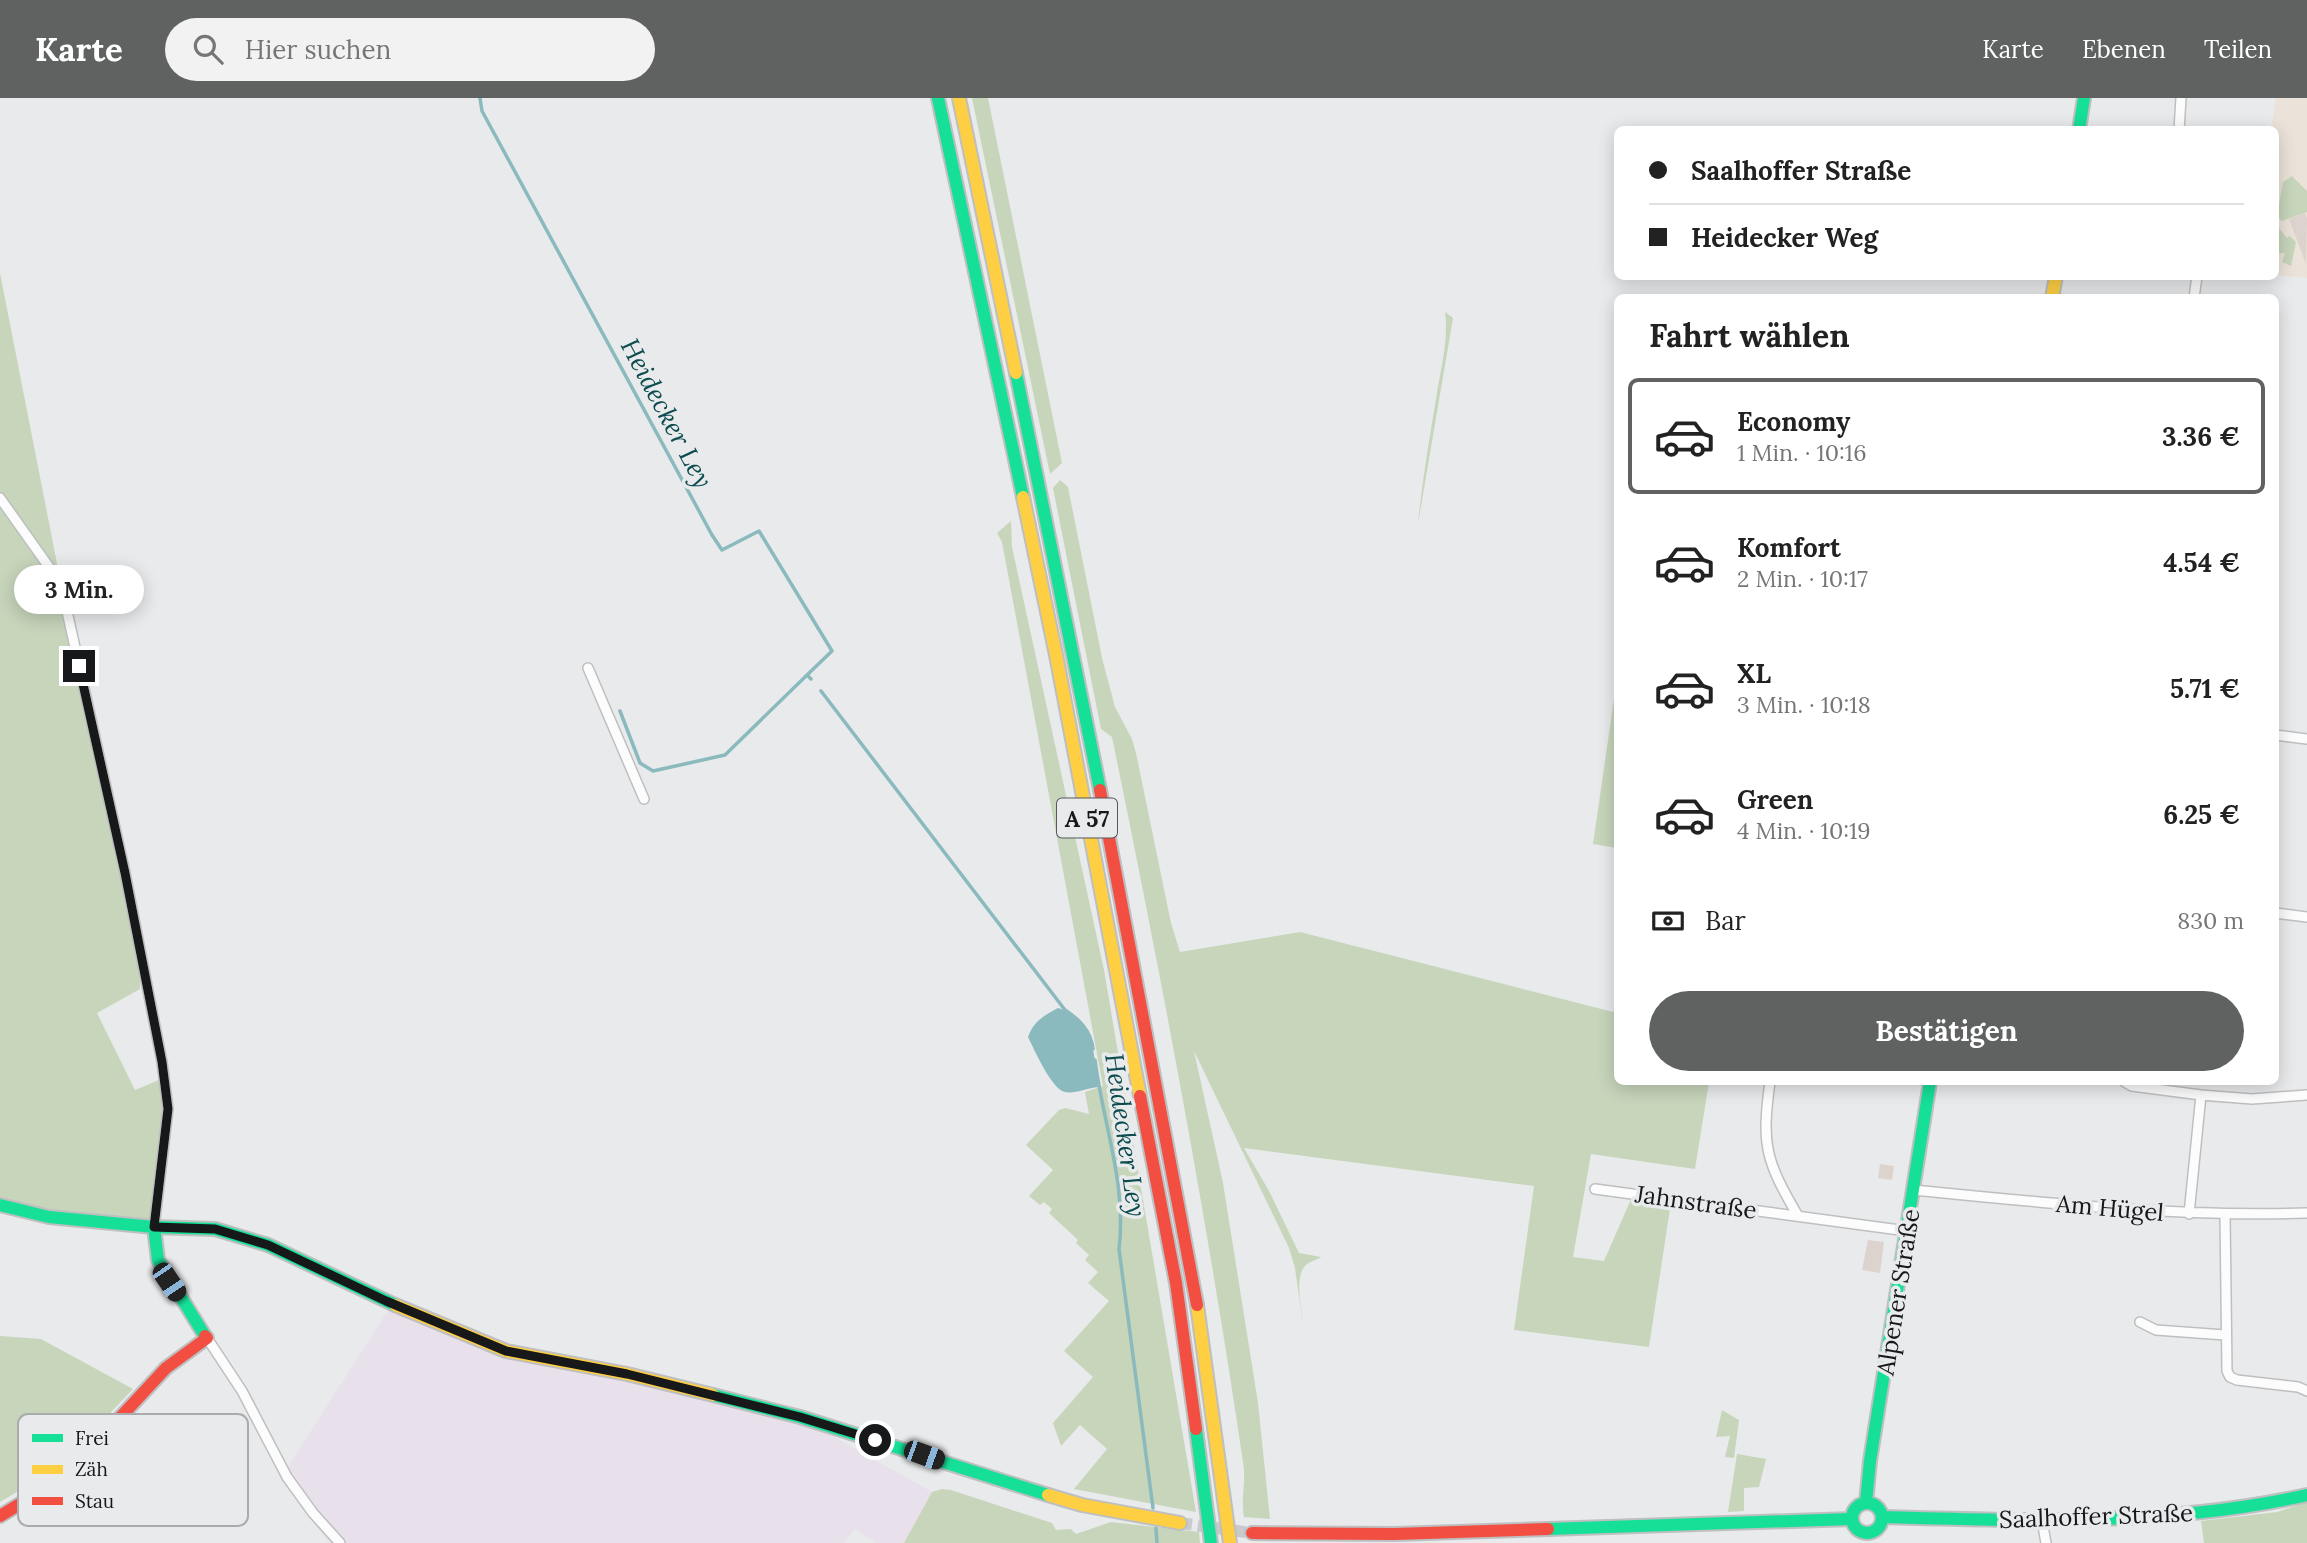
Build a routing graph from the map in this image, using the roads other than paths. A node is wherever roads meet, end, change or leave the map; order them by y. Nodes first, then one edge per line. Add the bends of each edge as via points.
1 (938, 98) edge
2 (959, 98) edge
3 (2084, 98) edge
4 (2181, 98) edge
5 (2080, 126) edge
6 (2179, 126) edge
7 (0, 498) edge
8 (588, 668) dead end
9 (2279, 736) edge
10 (2307, 739) edge
11 (644, 799) dead end
12 (2279, 914) edge
13 (2307, 918) edge
14 (1770, 1085) edge
15 (1930, 1085) edge
16 (2130, 1085) edge
17 (2201, 1095) junction
18 (2307, 1096) edge
19 (1595, 1189) dead end
20 (1914, 1191) junction
21 (0, 1206) edge
22 (2307, 1213) edge
23 (2189, 1214) junction
24 (2225, 1215) junction
25 (1798, 1216) junction
26 (154, 1227) junction
27 (1907, 1231) junction
28 (2140, 1322) dead end
29 (2225, 1335) junction
30 (207, 1338) junction
31 (2307, 1391) edge
32 (123, 1414) edge
33 (2307, 1495) edge
34 (1866, 1503) junction
35 (18, 1505) edge
36 (0, 1516) edge
37 (1882, 1517) junction
38 (1852, 1519) junction
39 (2042, 1520) junction
40 (1180, 1523) tunnel mouth
41 (1252, 1534) tunnel mouth
42 (1870, 1538) edge
43 (340, 1543) edge
44 (1211, 1543) edge
45 (1230, 1543) edge
46 (2046, 1543) edge

1 - 44 main road, A 57 via 1056,655 1168,1242
2 - 45 main road, A 57 via 1075,657 1195,1288
3 - 5 main road
4 - 6 street
7 - 26 street via 61,584 125,873 168,1109
8 - 11 street
9 - 10 street
12 - 13 street
14 - 25 street, Jahnstraße via 1766,1150
15 - 20 main road, Alpener Straße
16 - 17 street
17 - 18 street via 2252,1099
17 - 23 street
19 - 25 street, Jahnstraße
20 - 23 street, Am Hügel
20 - 27 main road, Alpener Straße
21 - 26 main road via 49,1217
22 - 24 street, Am Hügel
23 - 24 street, Am Hügel
24 - 29 street
25 - 27 street, Jahnstraße
26 - 30 main road via 158,1260
26 - 40 main road via 215,1229 268,1245 506,1351 627,1374 800,1417 1048,1496
27 - 34 main road, Alpener Straße
28 - 29 street via 2156,1330
29 - 31 street via 2230,1377
30 - 32 main road via 166,1368
30 - 43 street via 242,1391 287,1478
33 - 39 main road, Saalhoffer Straße via 2263,1506 2177,1516
34 - 37 main road via 1879,1509
34 - 38 main road via 1858,1506
35 - 36 main road
37 - 39 main road, Saalhoffer Straße
37 - 42 main road
38 - 41 main road via 1395,1534
38 - 42 main road
39 - 46 street

